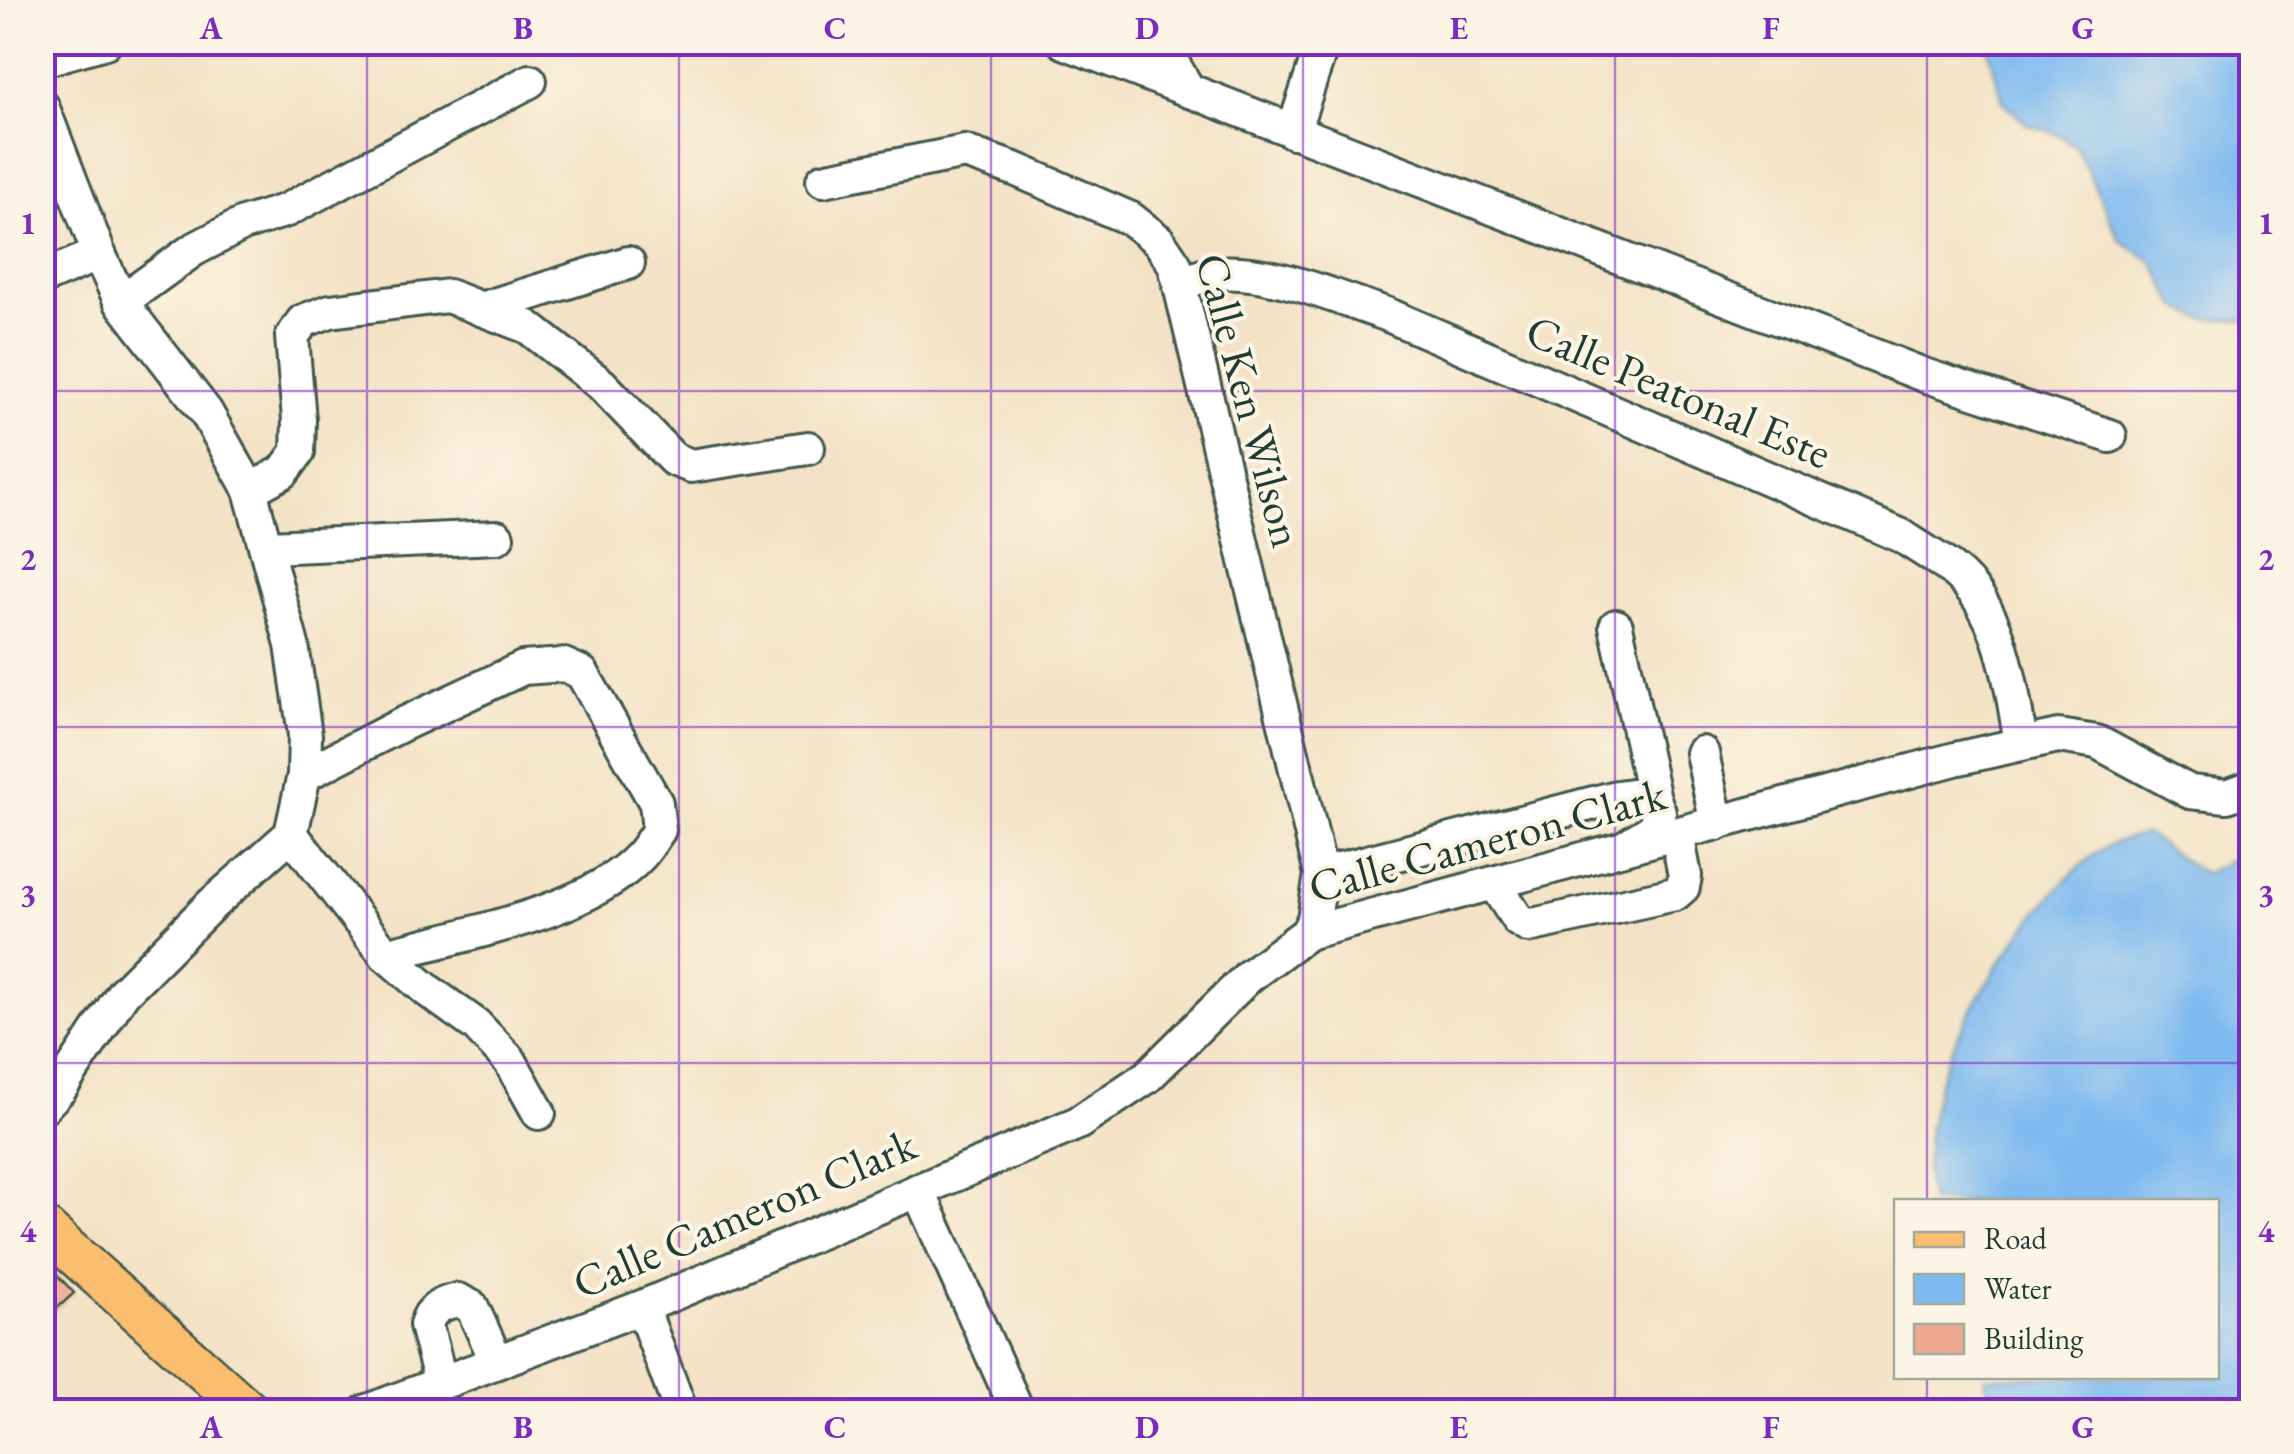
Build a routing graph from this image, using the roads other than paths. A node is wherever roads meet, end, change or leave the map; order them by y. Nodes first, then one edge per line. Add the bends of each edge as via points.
1 (104, 42) edge
2 (1064, 42) edge
3 (1160, 42) edge
4 (1324, 42) edge
5 (42, 60) edge
6 (530, 81) dead end
7 (1189, 91) junction
8 (44, 115) edge
9 (1293, 132) junction
10 (823, 180) dead end
11 (98, 254) junction
12 (628, 264) dead end
13 (42, 278) edge
14 (1180, 284) junction
15 (121, 302) junction
16 (481, 309) junction
17 (2110, 436) dead end
18 (808, 448) dead end
19 (250, 490) junction
20 (497, 538) dead end
21 (268, 547) junction
22 (1616, 626) dead end
23 (2020, 742) junction
24 (1702, 753) dead end
25 (304, 776) junction
26 (2252, 786) edge
27 (1654, 799) junction
28 (1718, 824) junction
29 (290, 834) junction
30 (1677, 834) junction
31 (1620, 850) junction
32 (1322, 874) junction
33 (1494, 883) junction
34 (1307, 933) junction
35 (386, 956) junction
36 (42, 1108) edge
37 (539, 1114) dead end
38 (918, 1190) junction
39 (45, 1232) edge
40 (642, 1308) junction
41 (497, 1362) junction
42 (441, 1383) junction
43 (250, 1412) edge
44 (364, 1412) edge
45 (681, 1412) edge
46 (1018, 1412) edge

1 - 5 street
2 - 7 street
3 - 7 street
4 - 9 street
6 - 15 street via 287,210 193,250
7 - 9 street
8 - 11 street
9 - 17 street via 1924,375
10 - 14 street, Calle Ken Wilson via 965,152 1131,218 1159,241
11 - 13 street
11 - 15 street
12 - 16 street
14 - 23 street, Calle Peatonal Este via 1211,274 1250,275 1386,314 1902,536 1957,572 1986,611 2006,656
14 - 32 street, Calle Ken Wilson
15 - 19 street via 206,412
16 - 18 street via 528,327 602,385 673,459 692,466
16 - 19 street via 448,296 330,311 303,321 292,338 298,452 283,472
19 - 21 street
20 - 21 street
21 - 25 street via 292,645
22 - 27 street
23 - 26 street, Calle Cameron Clark via 2058,736 2097,742 2190,792 2227,796
23 - 28 street, Calle Cameron Clark
24 - 28 street
25 - 29 street
25 - 35 street via 523,668 564,665 582,673 656,803 659,830 640,856 604,884 548,911
27 - 31 street via 1654,829
27 - 32 street via 1617,798
28 - 30 street, Calle Cameron Clark
29 - 35 street
29 - 36 street via 122,993
30 - 31 street, Calle Cameron Clark
30 - 33 street via 1684,876 1675,894 1528,926
31 - 33 street, Calle Cameron Clark
32 - 34 street, Calle Ken Wilson
33 - 34 street, Calle Cameron Clark
34 - 38 street, Calle Cameron Clark via 1249,976 1147,1077 1078,1124
35 - 37 street via 476,1025 510,1062
38 - 40 street, Calle Cameron Clark
38 - 46 street
39 - 43 main road
40 - 41 street, Calle Cameron Clark
40 - 45 street
41 - 42 street, Calle Cameron Clark
41 - 42 street via 472,1307 446,1302 426,1325
42 - 44 street, Calle Cameron Clark

